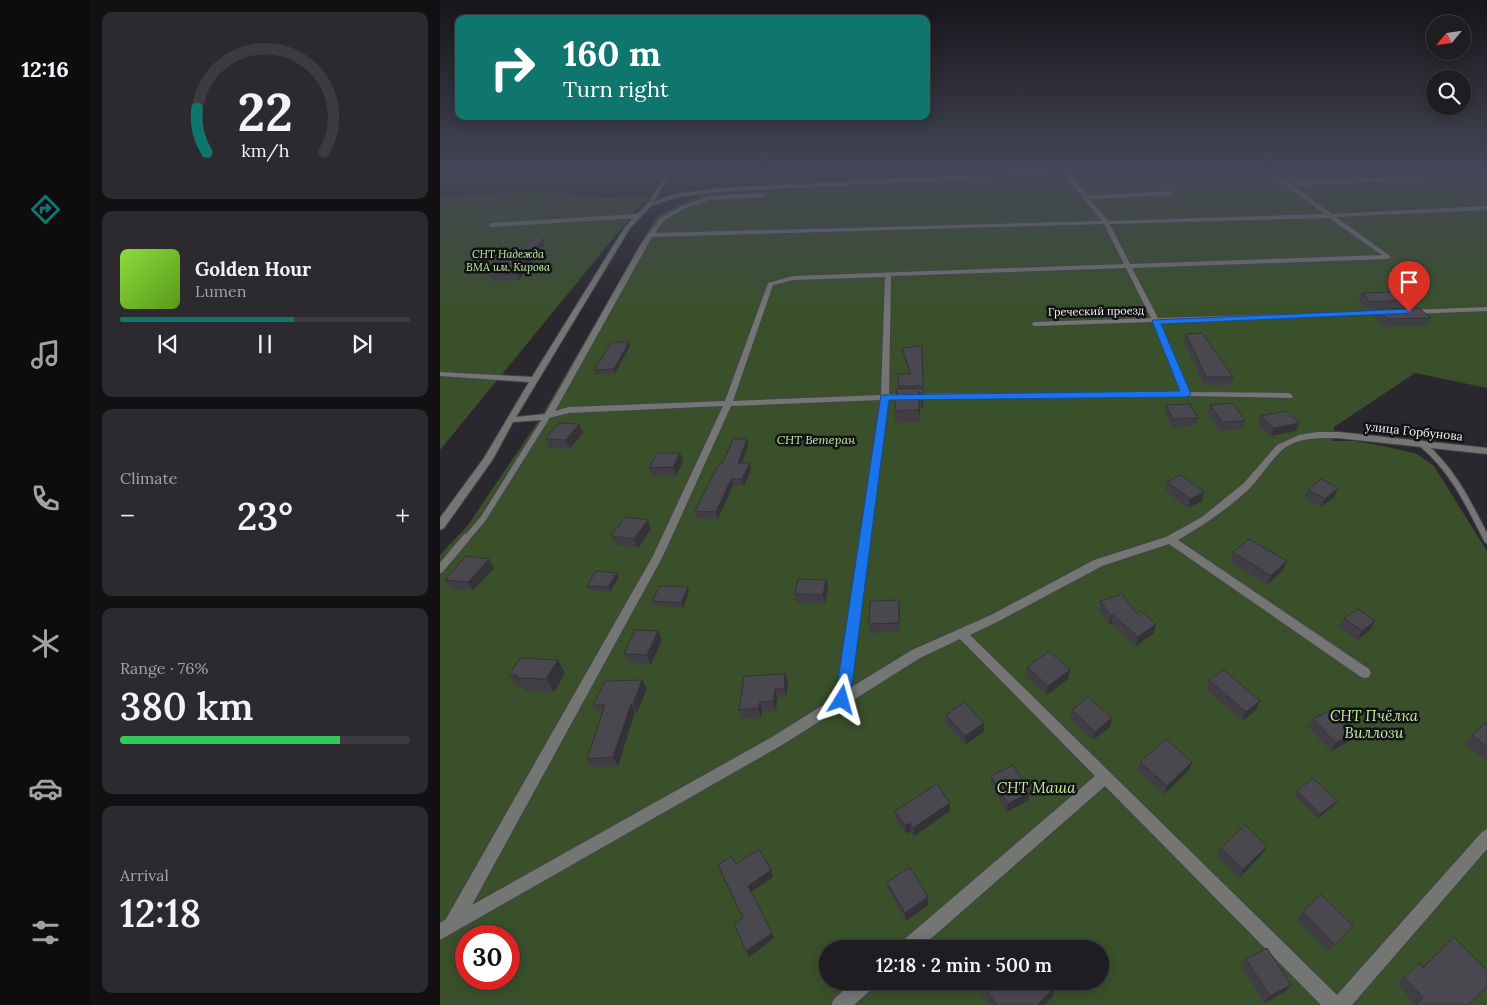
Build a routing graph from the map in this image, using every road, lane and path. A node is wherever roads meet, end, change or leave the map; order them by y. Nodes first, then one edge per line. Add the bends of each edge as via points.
1 (622, 217) edge
2 (636, 217) edge
3 (666, 217) edge
4 (1102, 217) edge
5 (1296, 217) edge
6 (1331, 217) edge
7 (1106, 222) junction
8 (491, 225) dead end
9 (652, 235) junction
10 (1128, 266) junction
11 (888, 274) junction
12 (1487, 309) edge
13 (1156, 321) junction
14 (1035, 324) dead end
15 (440, 374) edge
16 (534, 380) junction
17 (1186, 394) junction
18 (1288, 396) dead end
19 (885, 397) junction
20 (728, 404) junction
21 (548, 415) junction
22 (510, 420) junction
23 (1422, 444) junction
24 (1487, 451) edge
25 (440, 526) edge
26 (1170, 540) junction
27 (1487, 540) edge
28 (440, 569) edge
29 (961, 633) junction
30 (1365, 673) dead end
31 (842, 700) junction
32 (1105, 777) junction
33 (1487, 837) edge
34 (446, 928) edge
35 (916, 940) edge
36 (858, 990) edge
37 (840, 1005) edge
38 (1334, 1005) edge
39 (1340, 1005) edge

1 - 8 lane
2 - 16 street
3 - 9 street
4 - 7 street
5 - 7 street
6 - 10 street via 1388,257
7 - 9 street
7 - 10 street
9 - 21 street
10 - 11 street
10 - 13 street
11 - 19 street
11 - 20 street via 793,278 770,284
12 - 13 street, Греческий проезд
13 - 14 street, Греческий проезд
13 - 17 street
15 - 16 street
16 - 22 street
17 - 18 street
17 - 19 street
19 - 20 street
19 - 31 street
20 - 21 street via 570,410
20 - 34 street via 658,556
21 - 22 street
21 - 28 lane via 483,520
22 - 25 street via 488,459
23 - 24 street, улица Горбунова
23 - 26 street, улица Горбунова via 1338,435 1298,438 1280,447 1248,485 1206,519
23 - 27 lane via 1447,466
26 - 29 street, улица Горбунова via 1098,563
26 - 30 street
29 - 31 street, улица Горбунова via 916,654
29 - 32 street
31 - 34 street, улица Горбунова via 777,742
32 - 35 street
32 - 38 street
33 - 39 street
36 - 37 street

